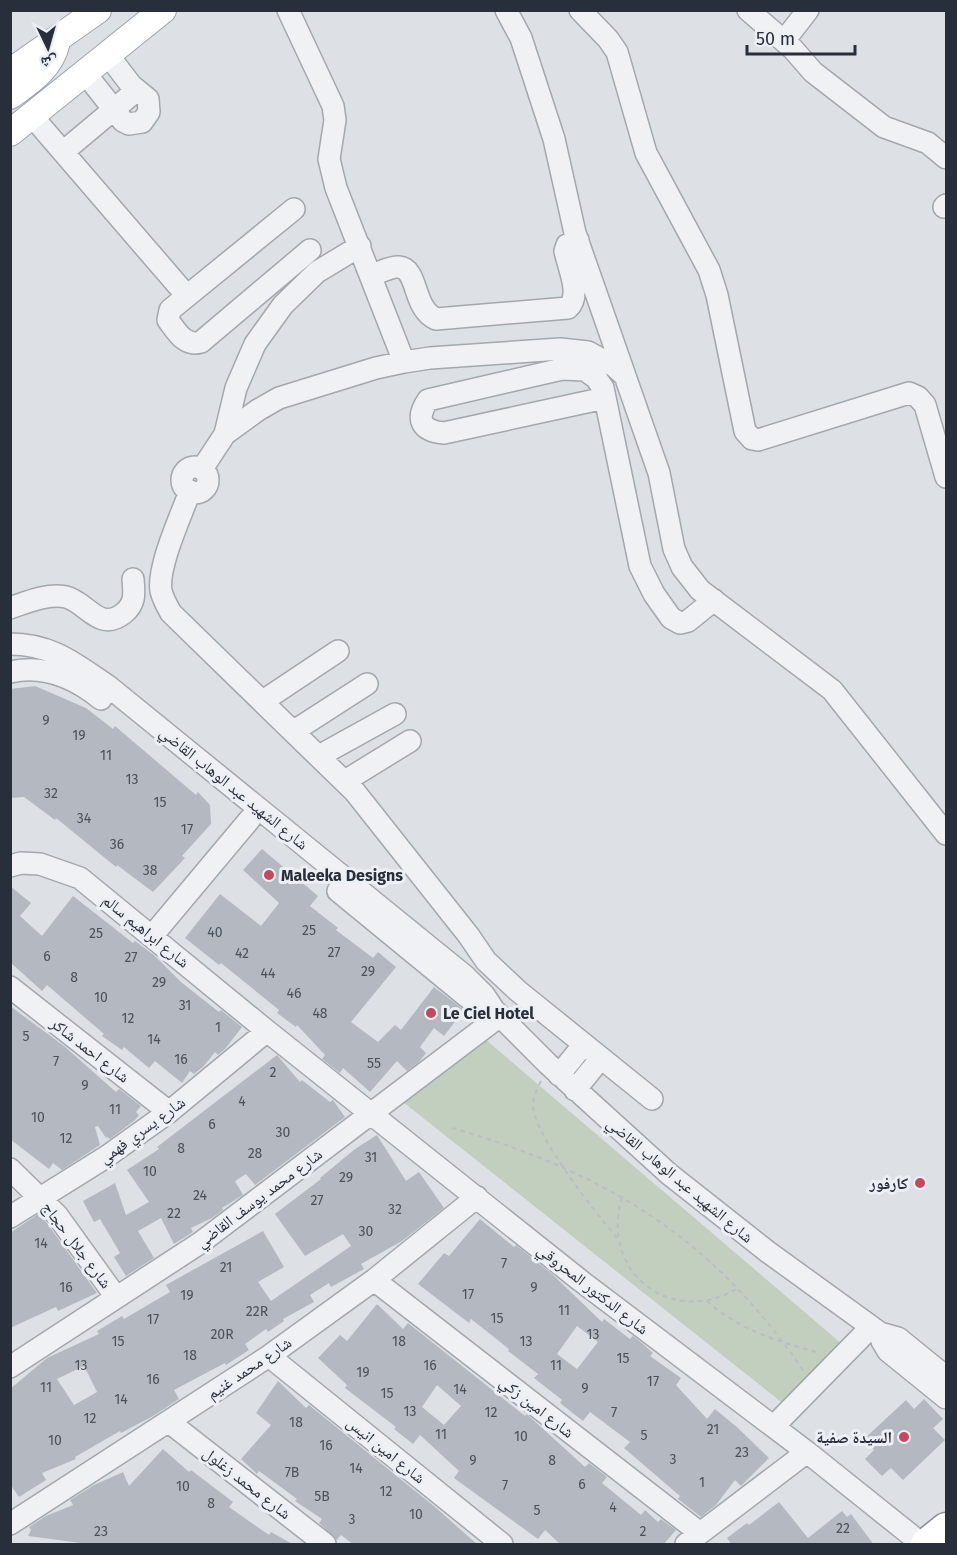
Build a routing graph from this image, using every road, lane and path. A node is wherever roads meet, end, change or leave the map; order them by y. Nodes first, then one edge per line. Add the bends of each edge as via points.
1 (98, 10) edge
2 (163, 10) edge
3 (288, 10) edge
4 (506, 10) edge
5 (580, 10) edge
6 (748, 10) edge
7 (808, 10) edge
8 (58, 39) junction
9 (784, 41) junction
10 (108, 55) junction
11 (10, 72) edge
12 (85, 73) junction
13 (10, 96) edge
14 (114, 110) junction
15 (32, 116) junction
16 (10, 133) edge
17 (63, 152) junction
18 (946, 158) edge
19 (294, 209) dead end
20 (578, 240) junction
21 (360, 246) junction
22 (310, 250) dead end
23 (371, 275) junction
24 (187, 296) junction
25 (606, 321) junction
26 (588, 352) junction
27 (404, 362) junction
28 (625, 376) junction
29 (605, 398) junction
30 (225, 434) junction
31 (646, 436) junction
32 (614, 442) junction
33 (946, 477) edge
34 (671, 535) junction
35 (637, 551) junction
36 (10, 595) edge
37 (714, 600) junction
38 (10, 608) edge
39 (10, 644) edge
40 (338, 651) dead end
41 (10, 672) edge
42 (368, 684) dead end
43 (263, 701) junction
44 (395, 714) dead end
45 (294, 731) junction
46 (410, 741) dead end
47 (319, 756) junction
48 (345, 781) junction
49 (250, 819) junction
50 (946, 834) edge
51 (10, 866) edge
52 (152, 936) junction
53 (10, 987) edge
54 (497, 1013) junction
55 (267, 1031) junction
56 (584, 1044) junction
57 (602, 1058) junction
58 (553, 1069) junction
59 (575, 1090) junction
60 (652, 1099) dead end
61 (169, 1112) junction
62 (372, 1114) junction
63 (452, 1128) dead end
64 (564, 1167) junction
65 (10, 1169) edge
66 (477, 1197) junction
67 (622, 1197) junction
68 (41, 1198) junction
69 (10, 1217) edge
70 (617, 1238) junction
71 (374, 1280) junction
72 (738, 1288) junction
73 (116, 1298) junction
74 (707, 1301) junction
75 (876, 1330) junction
76 (785, 1343) junction
77 (270, 1356) junction
78 (840, 1359) junction
79 (10, 1367) edge
80 (946, 1377) edge
81 (813, 1386) junction
82 (946, 1398) edge
83 (168, 1422) junction
84 (774, 1426) junction
85 (807, 1452) junction
86 (10, 1524) edge
87 (946, 1528) edge
88 (693, 1539) edge
89 (325, 1545) edge
90 (502, 1545) edge
91 (922, 1545) edge
92 (927, 1545) edge

1 - 8 main road
2 - 10 main road
3 - 21 street via 333,106 335,120 329,159 336,188
4 - 20 street via 521,38 554,139
5 - 33 street via 617,52 646,153 709,270 749,436 758,440 909,393 925,405
6 - 9 street
7 - 9 street
8 - 11 main road
8 - 13 main road via 40,74
9 - 18 street via 813,72 884,127 918,138
10 - 12 main road
10 - 14 street via 150,106 142,122 129,124
12 - 14 street
12 - 15 main road
14 - 17 street
15 - 16 main road
15 - 17 street
17 - 24 street
19 - 24 street
20 - 23 street via 567,245 565,251 575,294 568,308 436,319 423,309 405,269 398,267
20 - 25 street
21 - 23 street
21 - 30 street via 317,272 283,305 255,344 236,388
22 - 24 street via 196,344 184,340 168,320 170,310
23 - 27 street
25 - 26 street via 603,333
25 - 28 street
26 - 27 street via 560,349
26 - 28 street
27 - 30 street via 279,398
28 - 31 street
29 - 29 street via 596,378 585,370 562,369 428,400 421,410 422,423 431,432 444,433
29 - 32 street
30 - 43 street via 202,469 193,467 183,476 190,491 165,562 162,591 171,613
31 - 32 street
31 - 34 street
32 - 35 street
34 - 35 street
34 - 37 street via 682,567 700,590
35 - 37 street via 654,594 671,618 680,623 688,621
36 - 38 street via 74,589 104,608 120,603 129,582 134,598 130,607 108,620 67,597
37 - 50 street via 832,690
39 - 54 street, شارع الشهيد عبد الوهاب القاضي via 58,653 108,686 465,976
40 - 43 street
41 - 49 street, شارع الشهيد عبد الوهاب القاضي via 39,669 74,680
42 - 45 street
43 - 45 street
44 - 47 street
45 - 47 street
46 - 48 street
47 - 48 street
48 - 56 street via 486,961
49 - 52 street
49 - 54 street, شارع الشهيد عبد الوهاب القاضي via 466,996
51 - 52 street, شارع ابراهيم سالم via 40,864 80,878
52 - 55 street, شارع ابراهيم سالم
53 - 61 street, شارع احمد شاكر
54 - 58 street, شارع الشهيد عبد الوهاب القاضي
54 - 62 street, شارع محمد يوسف القاضي
55 - 61 street, شارع يسري فهمي
55 - 62 street, شارع الدكتور المحروقي
56 - 57 street
56 - 58 street
57 - 59 street
57 - 60 street
58 - 59 street, شارع الشهيد عبد الوهاب القاضي
58 - 64 path via 534,1097 534,1113
59 - 75 street, شارع الشهيد عبد الوهاب القاضي via 678,1181
61 - 68 street, شارع يسري فهمي
62 - 66 street, شارع الدكتور المحروقي
62 - 73 street, شارع محمد يوسف القاضي via 200,1243
63 - 64 path
64 - 67 path
64 - 70 path
65 - 68 street, شارع جلال حجاج
66 - 71 street, شارع محمد غنيم
66 - 84 street, شارع الدكتور المحروقي via 581,1281
67 - 70 path
67 - 72 path via 683,1239
68 - 69 street, شارع يسري فهمي
68 - 73 street, شارع جلال حجاج
70 - 74 path via 625,1260 645,1285 674,1300
71 - 77 street, شارع محمد غنيم
71 - 88 street, شارع امين زكي
72 - 74 path
72 - 76 path
73 - 79 street, شارع محمد يوسف القاضي
74 - 76 path via 728,1318
75 - 78 street
75 - 80 street, شارع الشهيد عبد الوهاب القاضي via 898,1338
75 - 82 street, شارع الشهيد عبد الوهاب القاضي via 888,1351
76 - 78 path
76 - 81 path
77 - 83 street, شارع محمد غنيم
77 - 90 street, شارع امين انيس
78 - 81 street
81 - 84 street
83 - 86 street, شارع محمد غنيم
83 - 89 street, شارع محمد زغلول
84 - 85 street, شارع الدكتور المحروقي
85 - 88 street
85 - 91 street, شارع الدكتور المحروقي
87 - 92 highway

